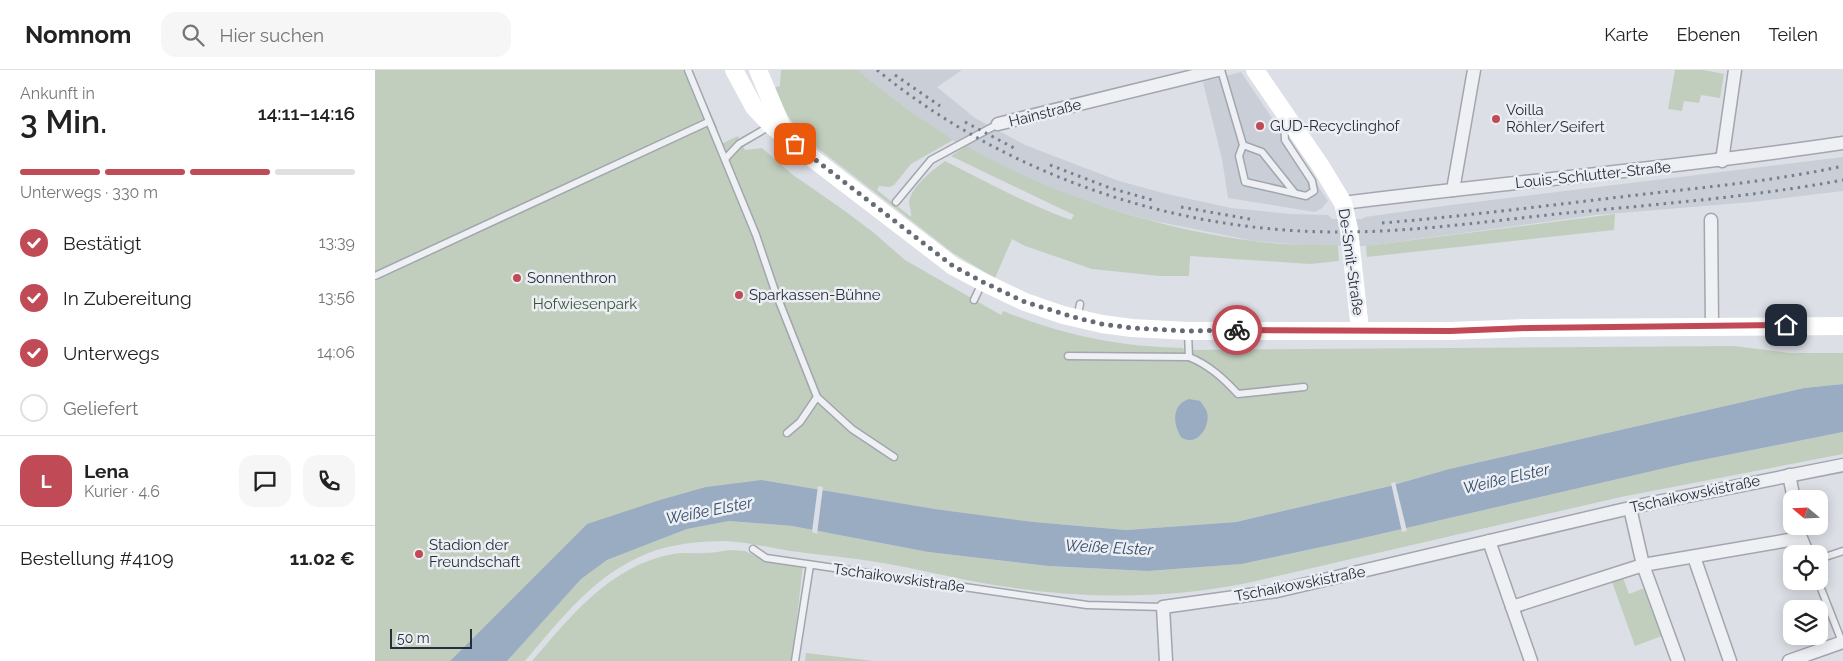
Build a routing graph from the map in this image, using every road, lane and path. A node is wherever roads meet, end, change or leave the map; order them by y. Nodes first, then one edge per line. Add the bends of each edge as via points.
1 (688, 70) edge
2 (734, 70) edge
3 (758, 70) edge
4 (1220, 70) edge
5 (1255, 70) edge
6 (1474, 70) edge
7 (1735, 70) edge
8 (1284, 112) junction
9 (708, 122) junction
10 (998, 124) joint
11 (771, 125) junction
12 (787, 137) junction
13 (1843, 143) edge
14 (1243, 145) junction
15 (725, 159) junction
16 (1722, 161) junction
17 (1453, 190) junction
18 (1295, 192) junction
19 (896, 202) dead end
20 (1343, 203) junction
21 (1711, 220) dead end
22 (375, 276) edge
23 (983, 282) junction
24 (973, 300) dead end
25 (1712, 326) junction
26 (1843, 326) edge
27 (1360, 330) junction
28 (1189, 331) junction
29 (1068, 356) dead end
30 (1189, 357) junction
31 (1305, 387) dead end
32 (817, 396) junction
33 (787, 433) dead end
34 (894, 457) dead end
35 (1843, 465) edge
36 (1789, 475) junction
37 (1792, 490) edge
38 (1630, 508) junction
39 (1489, 541) junction
40 (1803, 542) edge
41 (753, 549) dead end
42 (1843, 551) edge
43 (1694, 556) junction
44 (1828, 556) edge
45 (810, 565) junction
46 (1643, 565) junction
47 (1822, 590) edge
48 (1163, 607) junction
49 (1512, 607) junction
50 (1843, 643) edge
51 (795, 661) edge
52 (1166, 661) edge
53 (1531, 661) edge
54 (1678, 661) edge
55 (1730, 661) edge
56 (1789, 661) edge

1 - 9 lane
2 - 11 main road via 754,107
3 - 12 main road
4 - 10 street, Hainstraße
4 - 14 lane
5 - 8 main road, De-Smit-Straße
6 - 17 street
7 - 16 street
8 - 18 lane via 1285,140 1312,181 1314,191 1306,196
8 - 20 main road, De-Smit-Straße
9 - 15 lane
9 - 22 lane
10 - 19 lane, Hainstraße via 931,160
11 - 12 main road
11 - 15 lane via 739,144
12 - 23 main road via 953,266
13 - 16 street, Louis-Schlutter-Straße
14 - 18 lane via 1262,152
14 - 18 lane via 1239,156 1245,182
15 - 32 lane
16 - 17 street, Louis-Schlutter-Straße
17 - 20 street, Louis-Schlutter-Straße
20 - 27 main road, De-Smit-Straße via 1349,228
21 - 25 street
23 - 24 lane
23 - 28 main road via 1025,302 1079,311 1102,324
25 - 26 main road
25 - 27 main road
27 - 28 main road
28 - 30 lane
29 - 30 lane
30 - 31 lane via 1210,368 1238,394
32 - 33 lane via 800,422
32 - 34 lane via 852,429
35 - 36 street, Tschaikowskistraße
36 - 37 street
36 - 38 street, Tschaikowskistraße
38 - 39 street, Tschaikowskistraße
38 - 46 street
39 - 48 street, Tschaikowskistraße via 1277,591
39 - 49 street
40 - 43 street
41 - 45 lane, Tschaikowskistraße via 767,558
42 - 44 lane
43 - 46 street
43 - 55 street
45 - 48 lane, Tschaikowskistraße via 1087,605
45 - 51 lane
46 - 49 street
46 - 54 street
47 - 50 lane
48 - 52 street
49 - 53 street
50 - 56 street

